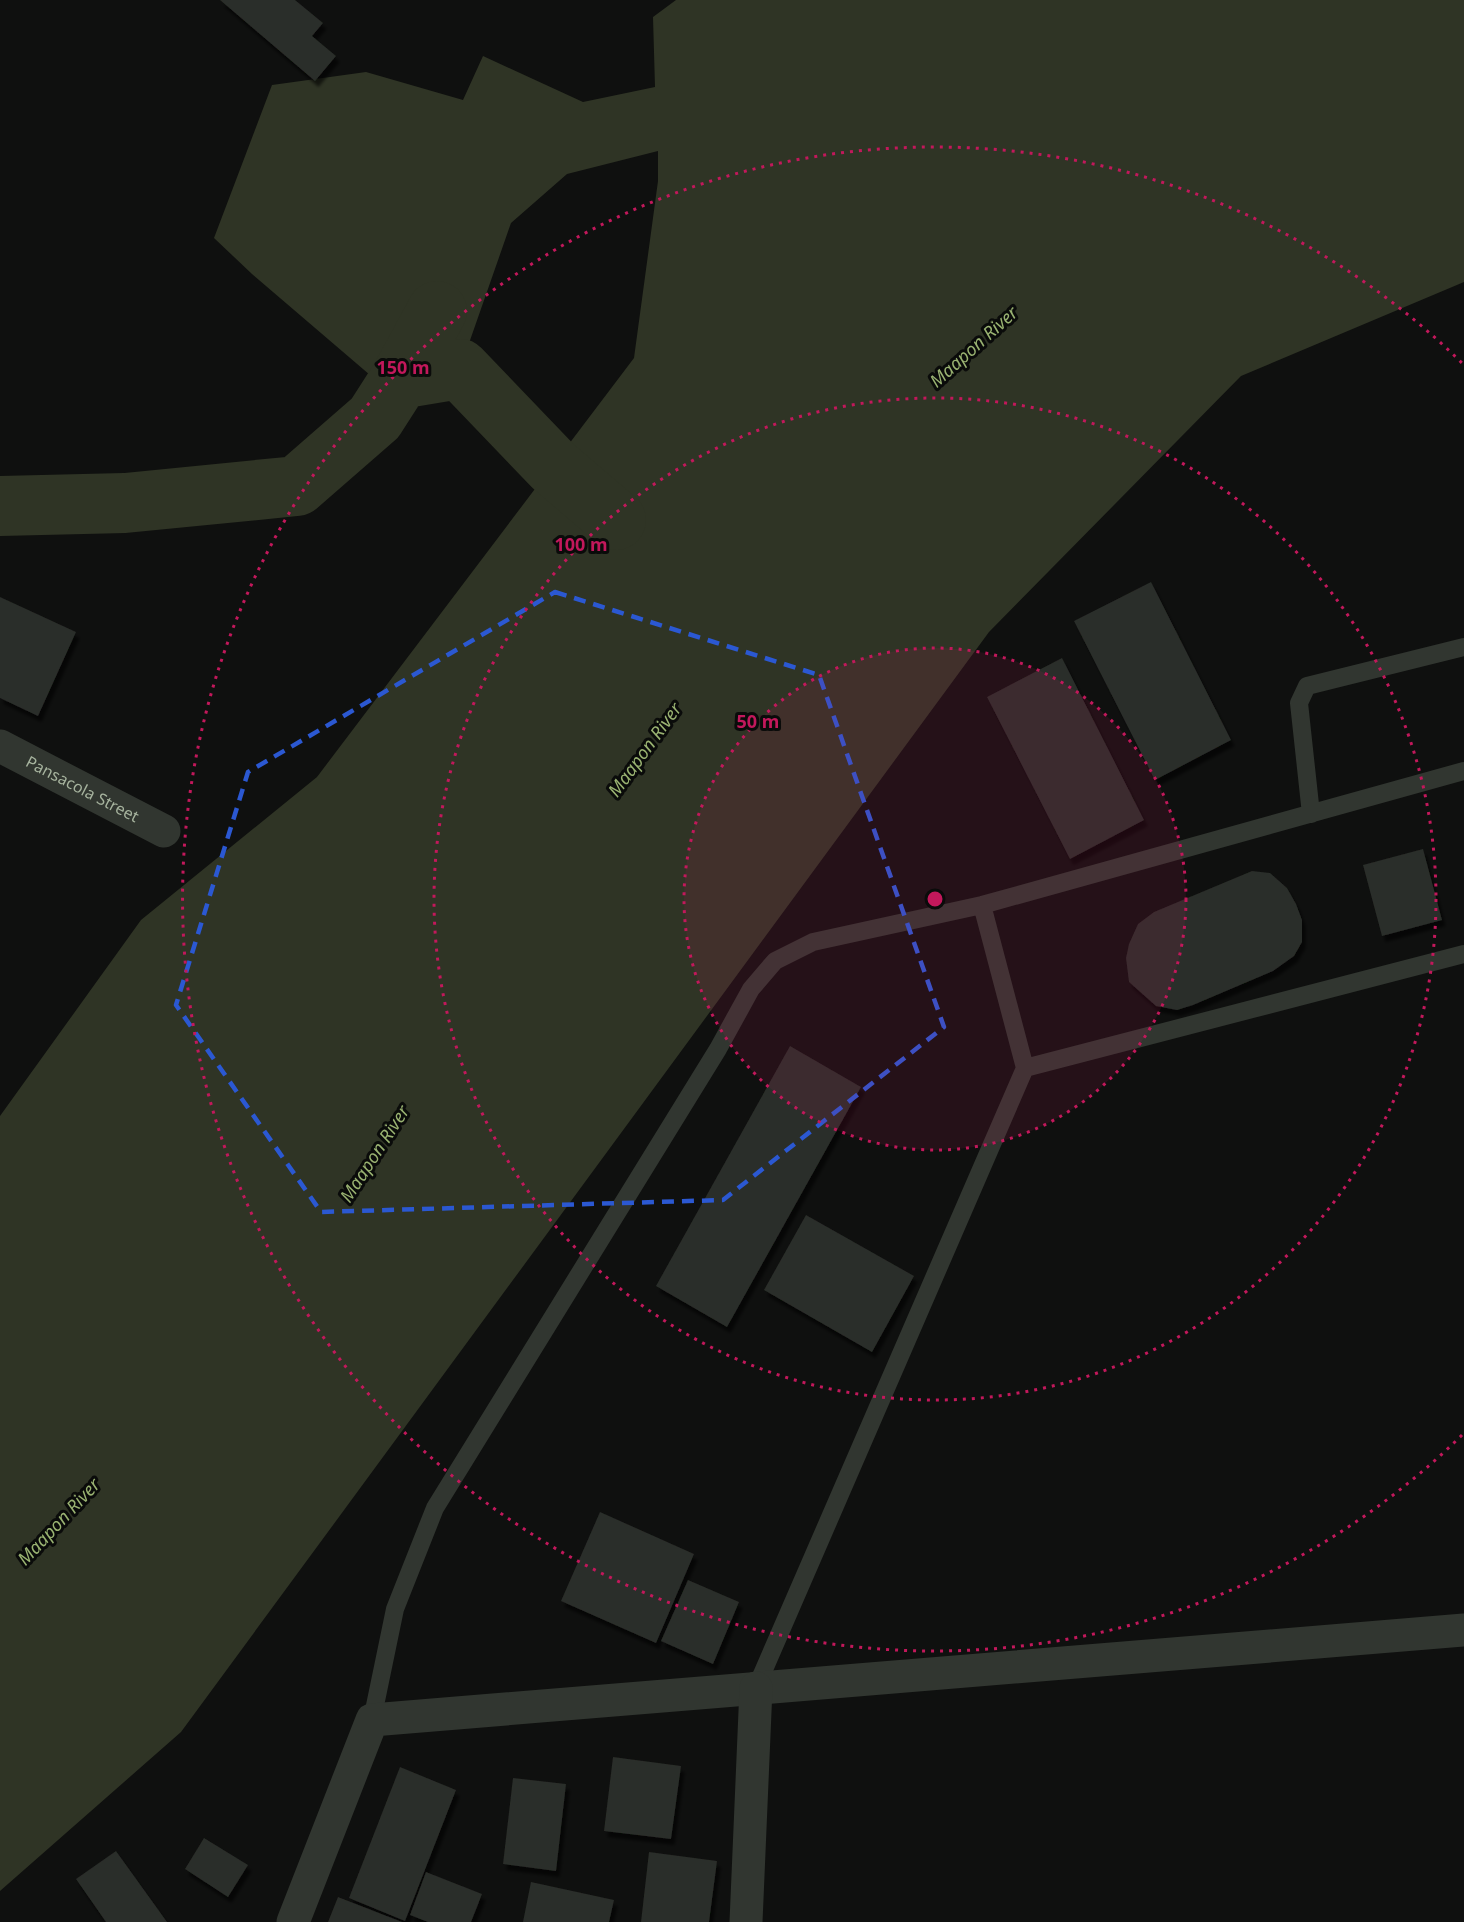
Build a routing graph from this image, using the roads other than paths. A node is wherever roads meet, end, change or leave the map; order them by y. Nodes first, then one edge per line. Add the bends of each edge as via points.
1 (1464, 647) edge
2 (0, 746) edge
3 (1464, 771) edge
4 (1311, 814) junction
5 (164, 831) dead end
6 (982, 904) junction
7 (1464, 954) edge
8 (1025, 1068) junction
9 (1464, 1630) edge
10 (756, 1688) junction
11 (372, 1720) junction
12 (293, 1922) edge
13 (746, 1922) edge

1 - 4 lane via 1306,686 1299,703
2 - 5 street, Pansacola Street
3 - 4 lane
4 - 6 lane
6 - 8 lane
6 - 11 lane via 813,942 775,961 751,989 718,1049 435,1508 395,1608
7 - 8 lane
8 - 10 lane
9 - 10 street
10 - 11 street
10 - 13 street
11 - 12 street

